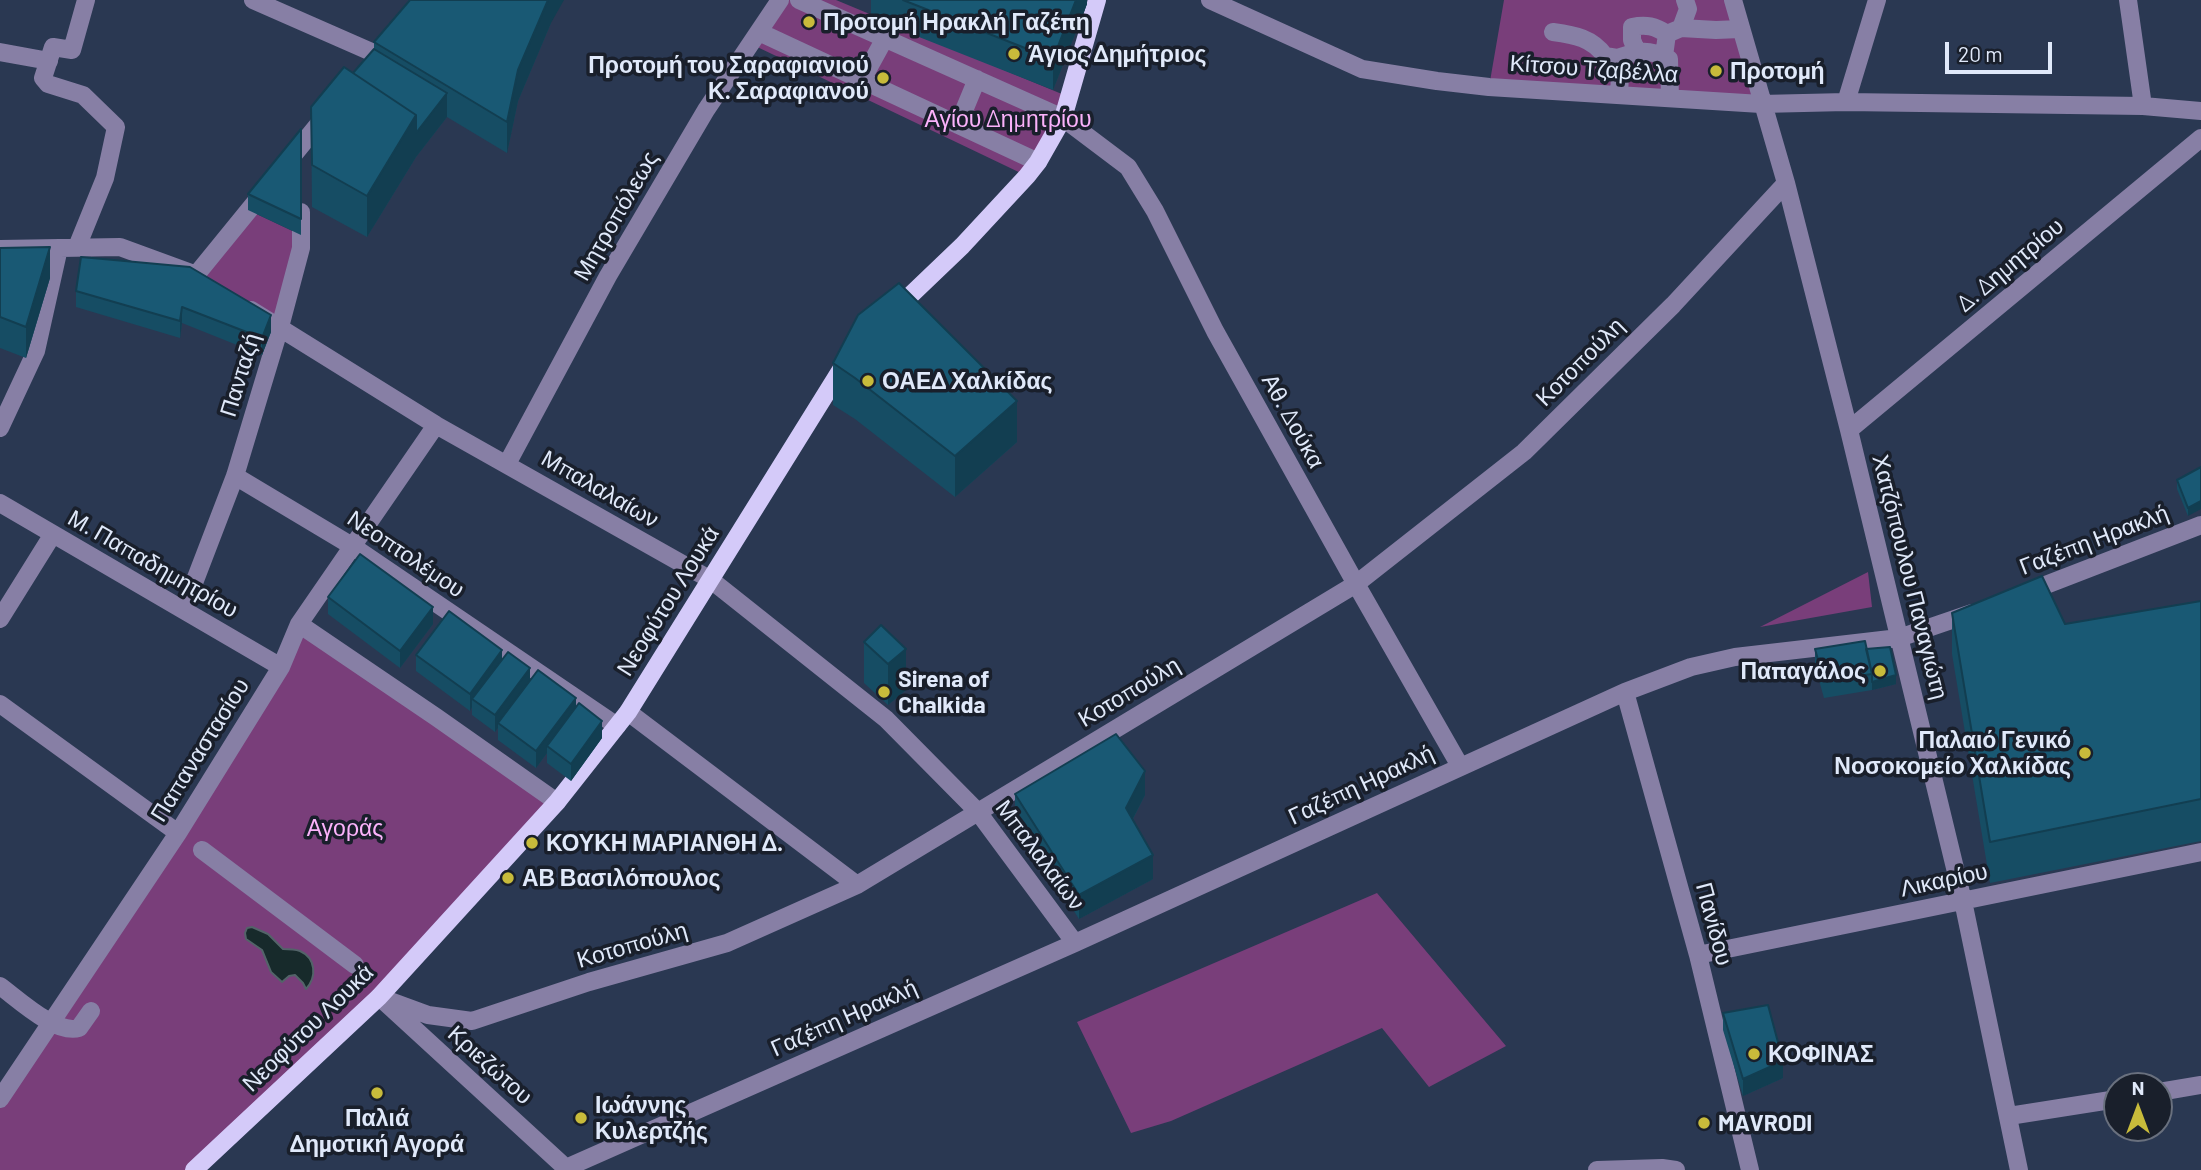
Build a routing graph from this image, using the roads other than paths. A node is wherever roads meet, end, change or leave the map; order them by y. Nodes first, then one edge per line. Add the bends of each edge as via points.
1 (86, 0) edge
2 (253, 0) edge
3 (780, 0) edge
4 (799, 0) edge
5 (1097, 0) edge
6 (1210, 0) edge
7 (1685, 0) edge
8 (1733, 0) edge
9 (1877, 0) edge
10 (2128, 0) edge
11 (1740, 29) junction
12 (1674, 31) junction
13 (759, 32) junction
14 (1553, 32) dead end
15 (885, 38) junction
16 (0, 52) edge
17 (1637, 52) junction
18 (376, 55) edge
19 (1664, 56) junction
20 (1617, 58) junction
21 (49, 61) junction
22 (977, 79) junction
23 (862, 80) junction
24 (1619, 95) junction
25 (1670, 98) junction
26 (1846, 102) junction
27 (1761, 104) junction
28 (334, 105) edge
29 (2143, 106) junction
30 (2201, 111) edge
31 (1063, 118) junction
32 (958, 125) junction
33 (2201, 138) edge
34 (301, 146) junction
35 (1038, 162) junction
36 (301, 172) edge
37 (1786, 183) junction
38 (301, 197) edge
39 (68, 247) junction
40 (0, 249) edge
41 (239, 302) edge
42 (883, 321) edge
43 (280, 327) junction
44 (859, 345) edge
45 (436, 425) junction
46 (0, 428) edge
47 (1849, 430) junction
48 (507, 464) junction
49 (235, 476) junction
50 (0, 503) edge
51 (2201, 525) edge
52 (53, 534) junction
53 (352, 546) junction
54 (710, 580) junction
55 (1356, 584) junction
56 (184, 610) junction
57 (0, 619) edge
58 (299, 624) junction
59 (1899, 638) junction
60 (281, 667) junction
61 (1625, 692) junction
62 (0, 704) edge
63 (622, 719) junction
64 (1460, 766) junction
65 (557, 802) junction
66 (978, 812) junction
67 (178, 833) junction
68 (202, 850) dead end
69 (2201, 852) edge
70 (858, 885) junction
71 (1963, 901) junction
72 (1075, 943) junction
73 (1698, 955) junction
74 (355, 965) dead end
75 (0, 986) edge
76 (379, 997) junction
77 (91, 1011) dead end
78 (51, 1023) junction
79 (2201, 1085) edge
80 (2173, 1090) edge
81 (0, 1099) edge
82 (2103, 1101) edge
83 (2009, 1116) junction
84 (567, 1169) edge
85 (194, 1170) edge
86 (1597, 1170) edge
87 (1676, 1170) edge
88 (1750, 1170) edge
89 (2019, 1170) edge

1 - 21 street via 72,50 53,47
2 - 18 street
3 - 13 street, Μητροπόλεως
4 - 15 street, Αθ. Δούκα
5 - 31 main road
6 - 24 street, Κίτσου Τζαβέλλα via 1362,69 1476,85
7 - 12 street via 1688,9
8 - 11 street, Χατζόπουλου Παναγιώτη
9 - 26 street
10 - 29 street
11 - 12 street
11 - 27 street, Χατζόπουλου Παναγιώτη
12 - 17 street via 1632,27
12 - 19 street
13 - 23 street
13 - 48 street, Μητροπόλεως via 706,110 608,276
14 - 20 street via 1578,36 1597,45 1605,56
15 - 22 street, Αθ. Δούκα
15 - 23 street
16 - 21 street
17 - 19 street
17 - 20 street
19 - 25 street via 1669,59
20 - 24 street
21 - 39 street via 43,78 48,83 83,95 116,127 105,178
22 - 31 street, Αθ. Δούκα
22 - 32 street
23 - 32 street
24 - 25 street, Κίτσου Τζαβέλλα
25 - 27 street, Κίτσου Τζαβέλλα
26 - 27 street, Κίτσου Τζαβέλλα
26 - 29 street, Κίτσου Τζαβέλλα
27 - 37 street, Χατζόπουλου Παναγιώτη
28 - 34 street
29 - 30 street, Κίτσου Τζαβέλλα
31 - 35 main road
31 - 55 street, Αθ. Δούκα via 1128,167
32 - 35 street
33 - 47 street, Δ. Δημητρίου
34 - 36 street
34 - 39 street via 201,279 120,247
35 - 42 main road via 962,246
37 - 47 street, Χατζόπουλου Παναγιώτη
37 - 55 street, Κοτοπούλη via 1673,305 1524,452
38 - 43 street, Πανταζή via 301,248
39 - 40 street
39 - 46 street via 36,351
41 - 43 street, Μπαλαλαίων
43 - 45 street, Μπαλαλαίων
43 - 49 street, Πανταζή
44 - 54 main road, Νεοφύτου Λουκά
45 - 48 street, Μπαλαλαίων
45 - 53 street, Παπαναστασίου
47 - 59 street, Χατζόπουλου Παναγιώτη
48 - 54 street, Μπαλαλαίων
49 - 53 street, Νεοπτολέμου
49 - 56 street, Πανταζή
50 - 52 street, Μ. Παπαδημητρίου
51 - 59 street, Γαζέπη Ηρακλή
52 - 56 street, Μ. Παπαδημητρίου
52 - 57 street
53 - 58 street, Παπαναστασίου
53 - 63 street, Νεοπτολέμου
54 - 63 main road, Νεοφύτου Λουκά
54 - 66 street, Μπαλαλαίων via 886,719
55 - 64 street, Αθ. Δούκα
55 - 66 street, Κοτοπούλη
56 - 60 street, Μ. Παπαδημητρίου
58 - 60 street, Παπαναστασίου
58 - 65 street
59 - 61 street, Γαζέπη Ηρακλή via 1735,657 1690,667
59 - 71 street, Χατζόπουλου Παναγιώτη
60 - 67 street, Παπαναστασίου
61 - 64 street, Γαζέπη Ηρακλή
61 - 73 street, Πανίδου
62 - 67 street
63 - 65 main road, Νεοφύτου Λουκά
63 - 70 street, Νεοπτολέμου
64 - 72 street, Γαζέπη Ηρακλή
65 - 76 main road, Νεοφύτου Λουκά
66 - 70 street, Κοτοπούλη
66 - 72 street, Μπαλαλαίων
67 - 78 street, Παπαναστασίου
68 - 74 street
69 - 71 street, Λικαρίου
70 - 76 street, Κοτοπούλη via 727,943 472,1021 428,1015
71 - 73 street, Λικαρίου
71 - 83 street, Χατζόπουλου Παναγιώτη
72 - 84 street, Γαζέπη Ηρακλή
73 - 88 street, Πανίδου
75 - 78 street
76 - 84 street, Κριεζώτου
76 - 85 main road, Νεοφύτου Λουκά
77 - 78 street via 73,1030
78 - 81 street, Παπαναστασίου
79 - 80 street
82 - 83 street
83 - 89 street, Χατζόπουλου Παναγιώτη
86 - 87 street

